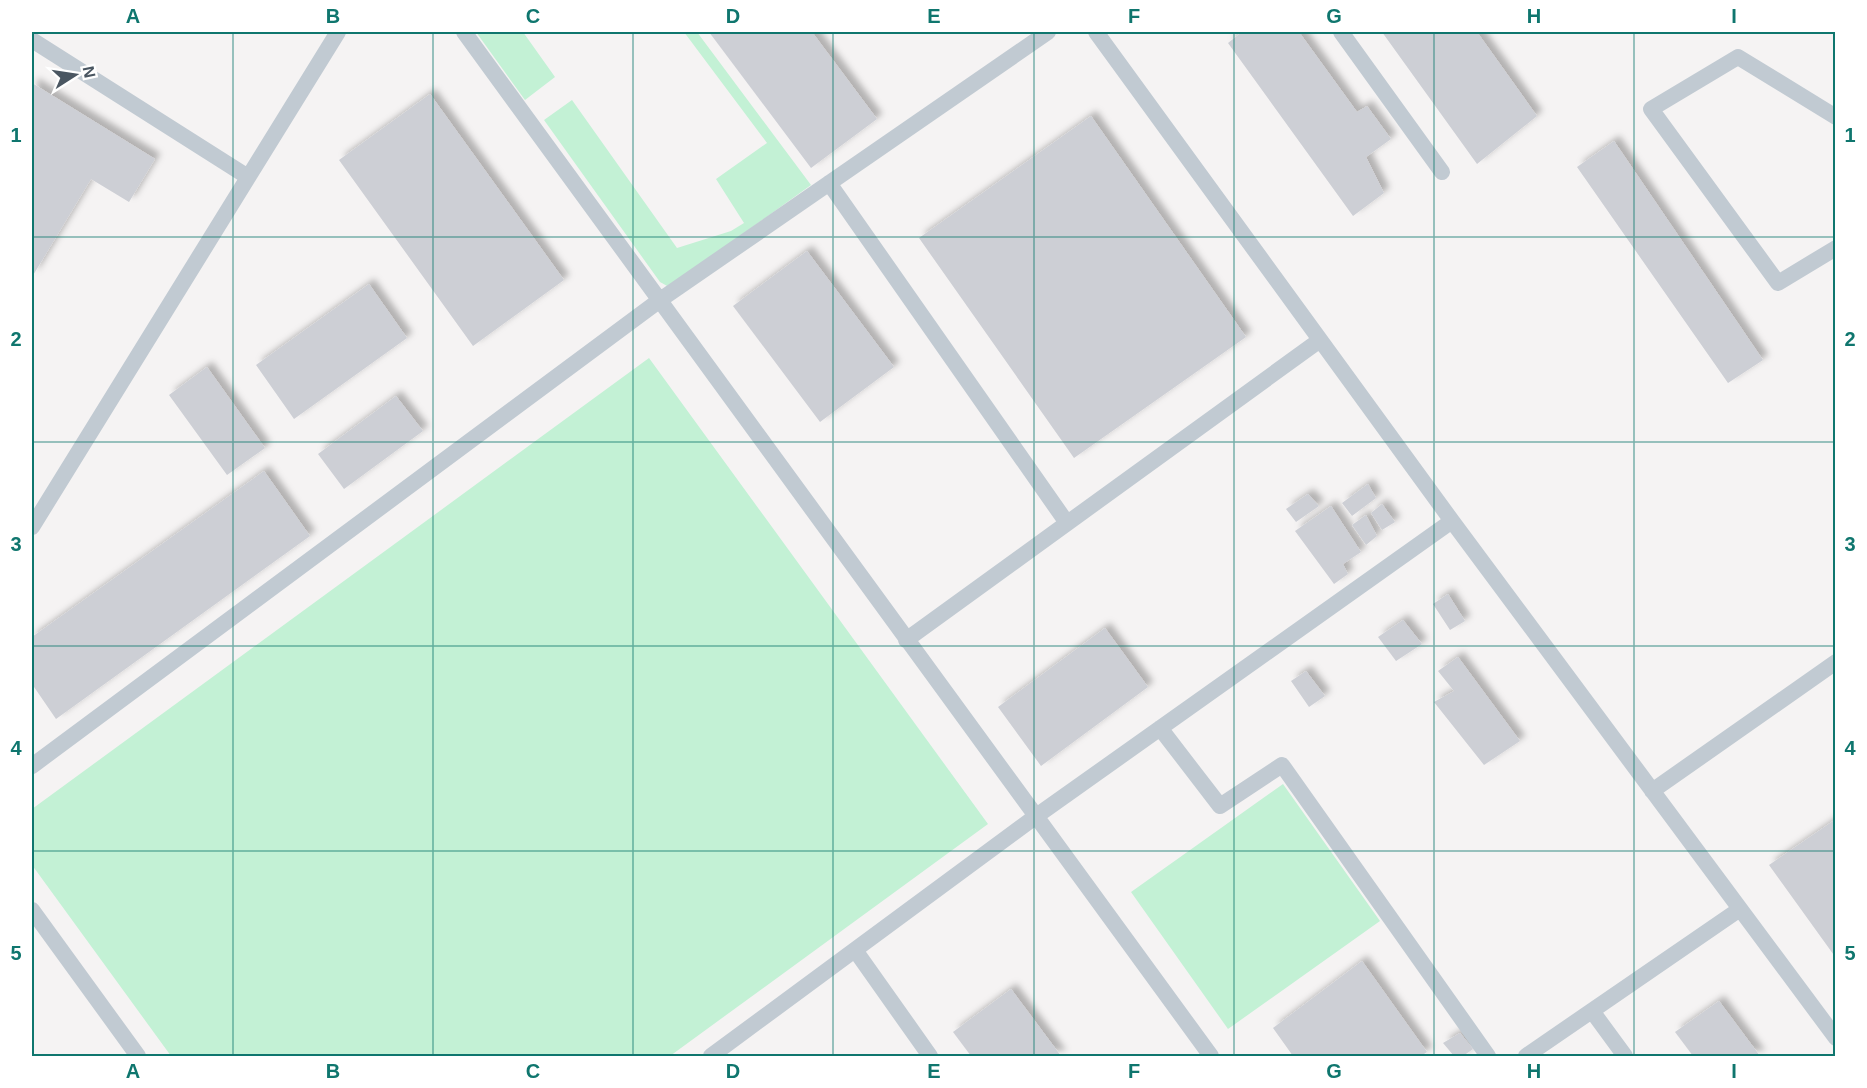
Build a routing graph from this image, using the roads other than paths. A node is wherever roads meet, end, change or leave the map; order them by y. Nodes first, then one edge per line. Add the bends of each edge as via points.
1 (338, 32) edge
2 (464, 32) edge
3 (1048, 32) edge
4 (1096, 32) edge
5 (1341, 32) edge
6 (32, 40) edge
7 (1836, 117) edge
8 (1442, 172) dead end
9 (248, 177) junction
10 (829, 183) junction
11 (1836, 248) edge
12 (660, 300) junction
13 (1320, 340) junction
14 (1452, 520) junction
15 (1067, 523) junction
16 (32, 527) edge
17 (906, 639) junction
18 (1836, 662) edge
19 (1160, 728) junction
20 (32, 766) edge
21 (1652, 790) junction
22 (1035, 817) junction
23 (1740, 909) junction
24 (32, 910) edge
25 (855, 950) junction
26 (1592, 1011) junction
27 (1836, 1038) edge
28 (138, 1056) edge
29 (711, 1056) edge
30 (930, 1056) edge
31 (1211, 1056) edge
32 (1488, 1056) edge
33 (1526, 1056) edge
34 (1625, 1056) edge

1 - 9 lane
2 - 12 lane
3 - 10 lane
4 - 13 lane
5 - 8 lane
6 - 9 lane
7 - 11 lane via 1738,57 1651,109 1778,283
9 - 16 lane
10 - 12 lane
10 - 15 lane
12 - 17 lane
12 - 20 lane
13 - 14 lane
13 - 15 lane
14 - 19 lane
14 - 21 lane
15 - 17 lane
17 - 22 lane
18 - 21 lane
19 - 22 lane
19 - 32 lane via 1220,806 1282,765
21 - 23 lane
22 - 25 lane
22 - 31 lane
23 - 26 lane
23 - 27 lane
24 - 28 lane
25 - 29 lane
25 - 30 lane
26 - 33 lane
26 - 34 lane

